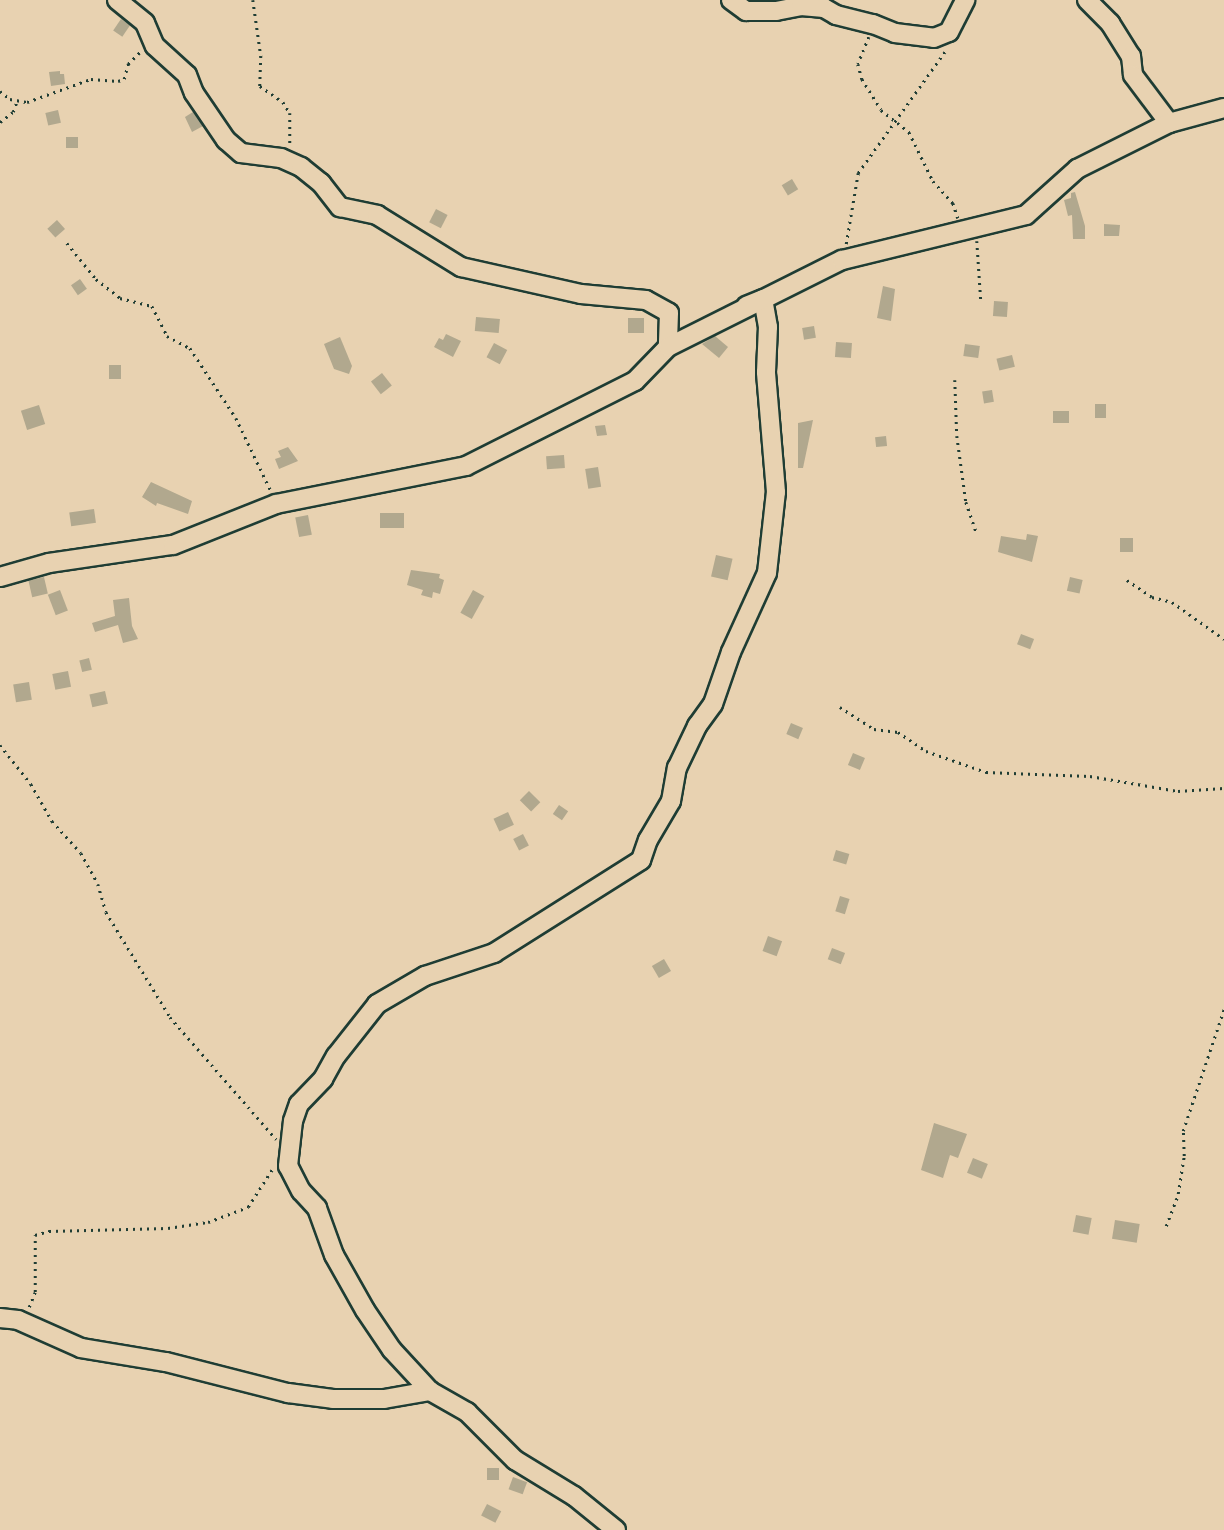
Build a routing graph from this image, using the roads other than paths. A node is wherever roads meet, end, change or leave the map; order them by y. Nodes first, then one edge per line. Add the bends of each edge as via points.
1 (117, 0) edge
2 (731, 0) edge
3 (965, 0) edge
4 (1087, 0) edge
5 (1224, 108) edge
6 (1169, 123) junction
7 (746, 306) junction
8 (668, 347) junction
9 (0, 577) edge
10 (9, 1319) edge
11 (430, 1391) junction
12 (616, 1530) edge

1 - 8 street via 145,23 155,46 187,75 226,141 241,153 281,158 301,167 340,207 377,215 461,267 581,295 646,300 669,313
2 - 3 street via 746,10 824,8 895,33 934,38 949,33
4 - 6 street via 1110,23 1131,56 1133,75
5 - 6 street
6 - 7 street via 1077,169 1026,215 969,233 842,260
7 - 8 street
7 - 11 street via 763,299 768,327 766,372 776,492 766,573 713,704 677,768 671,801 641,860 494,953 425,976 377,1004 323,1079 299,1104 288,1166 301,1191 317,1208 349,1284 392,1350
8 - 9 street via 635,381 466,466 276,504 173,545 48,563
10 - 11 street via 81,1348 166,1362 288,1393 384,1399
11 - 12 street via 467,1412 515,1460 575,1496

